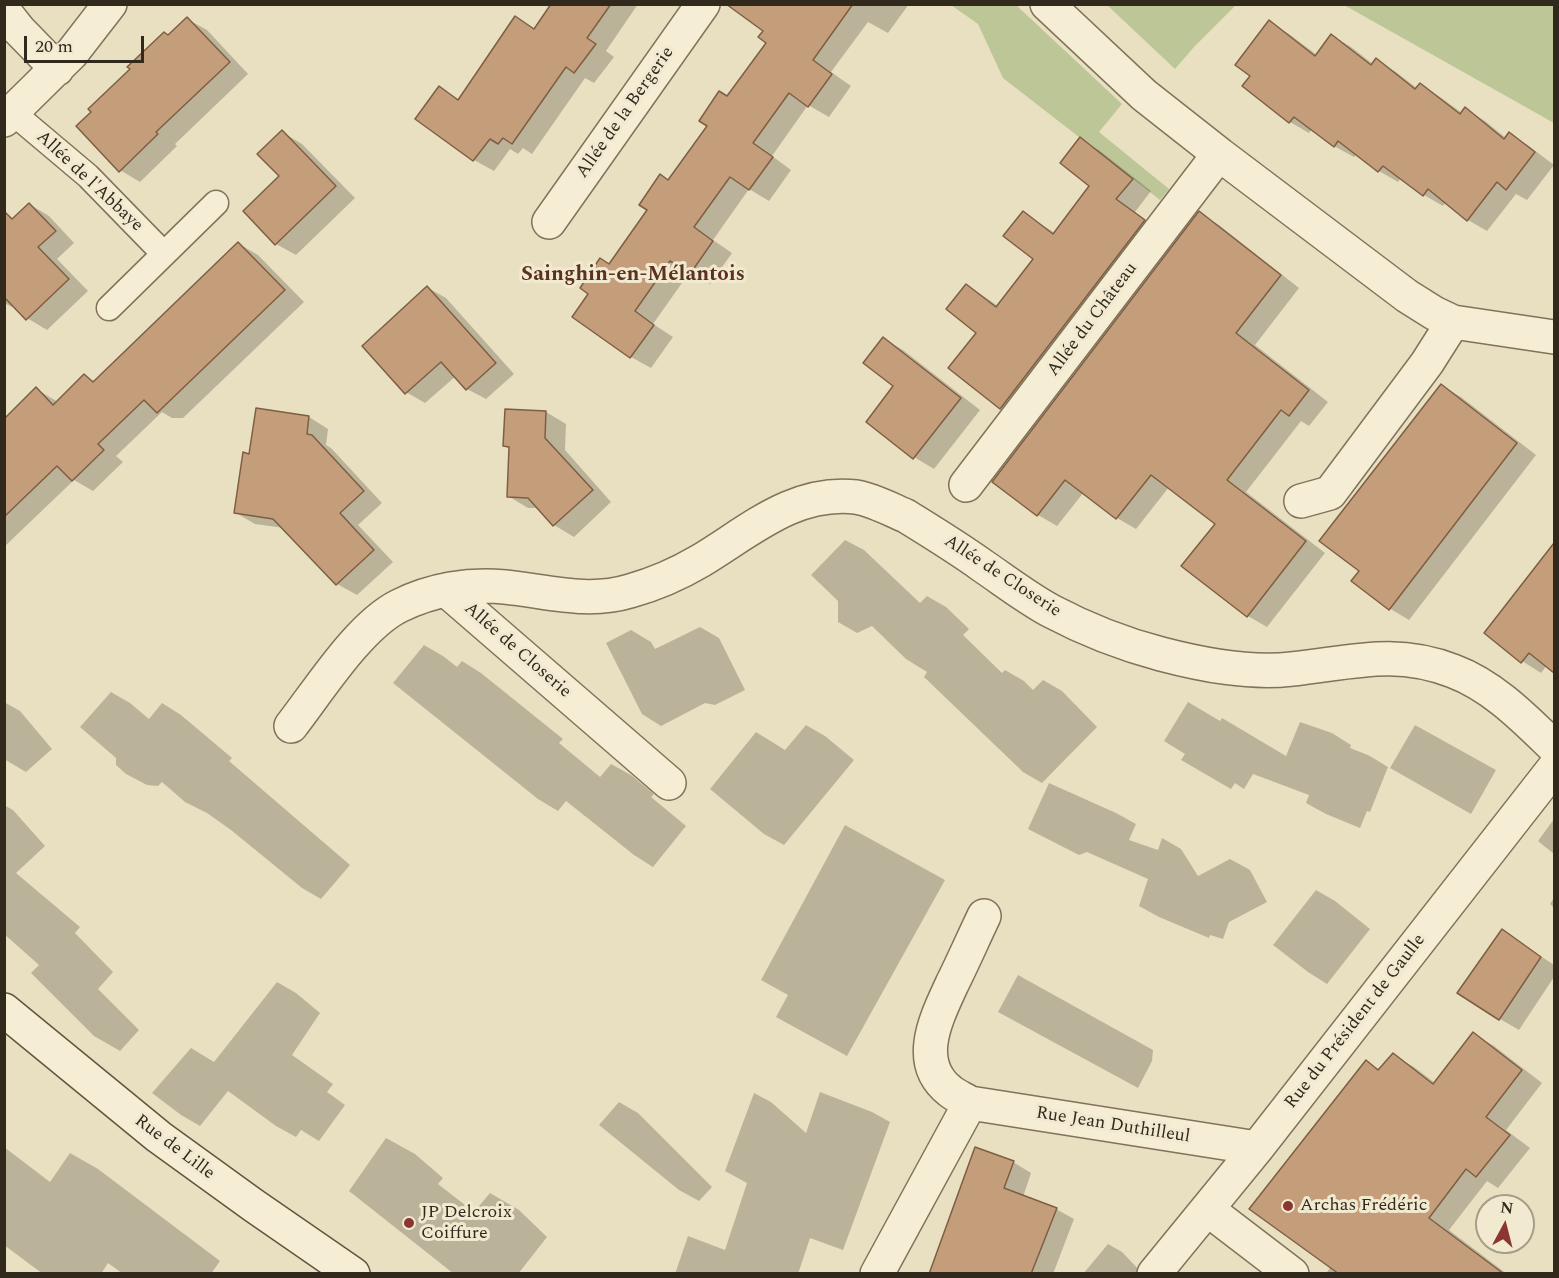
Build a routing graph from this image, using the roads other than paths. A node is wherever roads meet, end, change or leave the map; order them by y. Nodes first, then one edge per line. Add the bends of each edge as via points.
1 (110, 4) edge
2 (703, 4) edge
3 (1047, 4) edge
4 (4, 11) edge
5 (57, 69) junction
6 (8, 116) edge
7 (1219, 154) junction
8 (216, 203) dead end
9 (549, 222) dead end
10 (164, 254) junction
11 (109, 308) dead end
12 (1453, 322) junction
13 (1554, 337) edge
14 (966, 485) dead end
15 (1301, 501) dead end
16 (446, 590) junction
17 (291, 726) dead end
18 (1554, 747) edge
19 (1554, 768) edge
20 (669, 783) dead end
21 (984, 916) dead end
22 (4, 1010) edge
23 (970, 1103) junction
24 (1257, 1148) junction
25 (1207, 1209) junction
26 (353, 1274) edge
27 (878, 1274) edge
28 (1154, 1274) edge
29 (1292, 1274) edge

1 - 5 street, Allée de l'Abbaye
2 - 9 street, Allée de la Bergerie
3 - 7 street via 1144,95
4 - 5 street
5 - 6 street, Allée de l'Abbaye
6 - 10 lane, Allée de l'Abbaye via 88,176
7 - 12 street via 1407,296
7 - 14 street, Allée du Château
8 - 10 lane
10 - 11 lane
12 - 13 street
12 - 15 street via 1330,493
16 - 17 street, Allée de Closerie via 419,597 381,617 351,648
16 - 18 street, Allée de Closerie via 486,586 568,597 627,592 679,573 786,507 809,499 857,497 906,516 1050,610 1118,641 1198,663 1264,670 1405,658 1453,670 1476,681
16 - 20 street, Allée de Closerie
19 - 24 street, Rue du Président de Gaulle
21 - 23 street, Rue Jean Duthilleul via 933,1025 930,1045 939,1078 949,1091
22 - 26 street, Rue de Lille via 159,1137
23 - 24 street, Rue Jean Duthilleul
23 - 27 street
24 - 25 street, Rue du Président de Gaulle
25 - 28 street, Rue du Président de Gaulle
25 - 29 street

